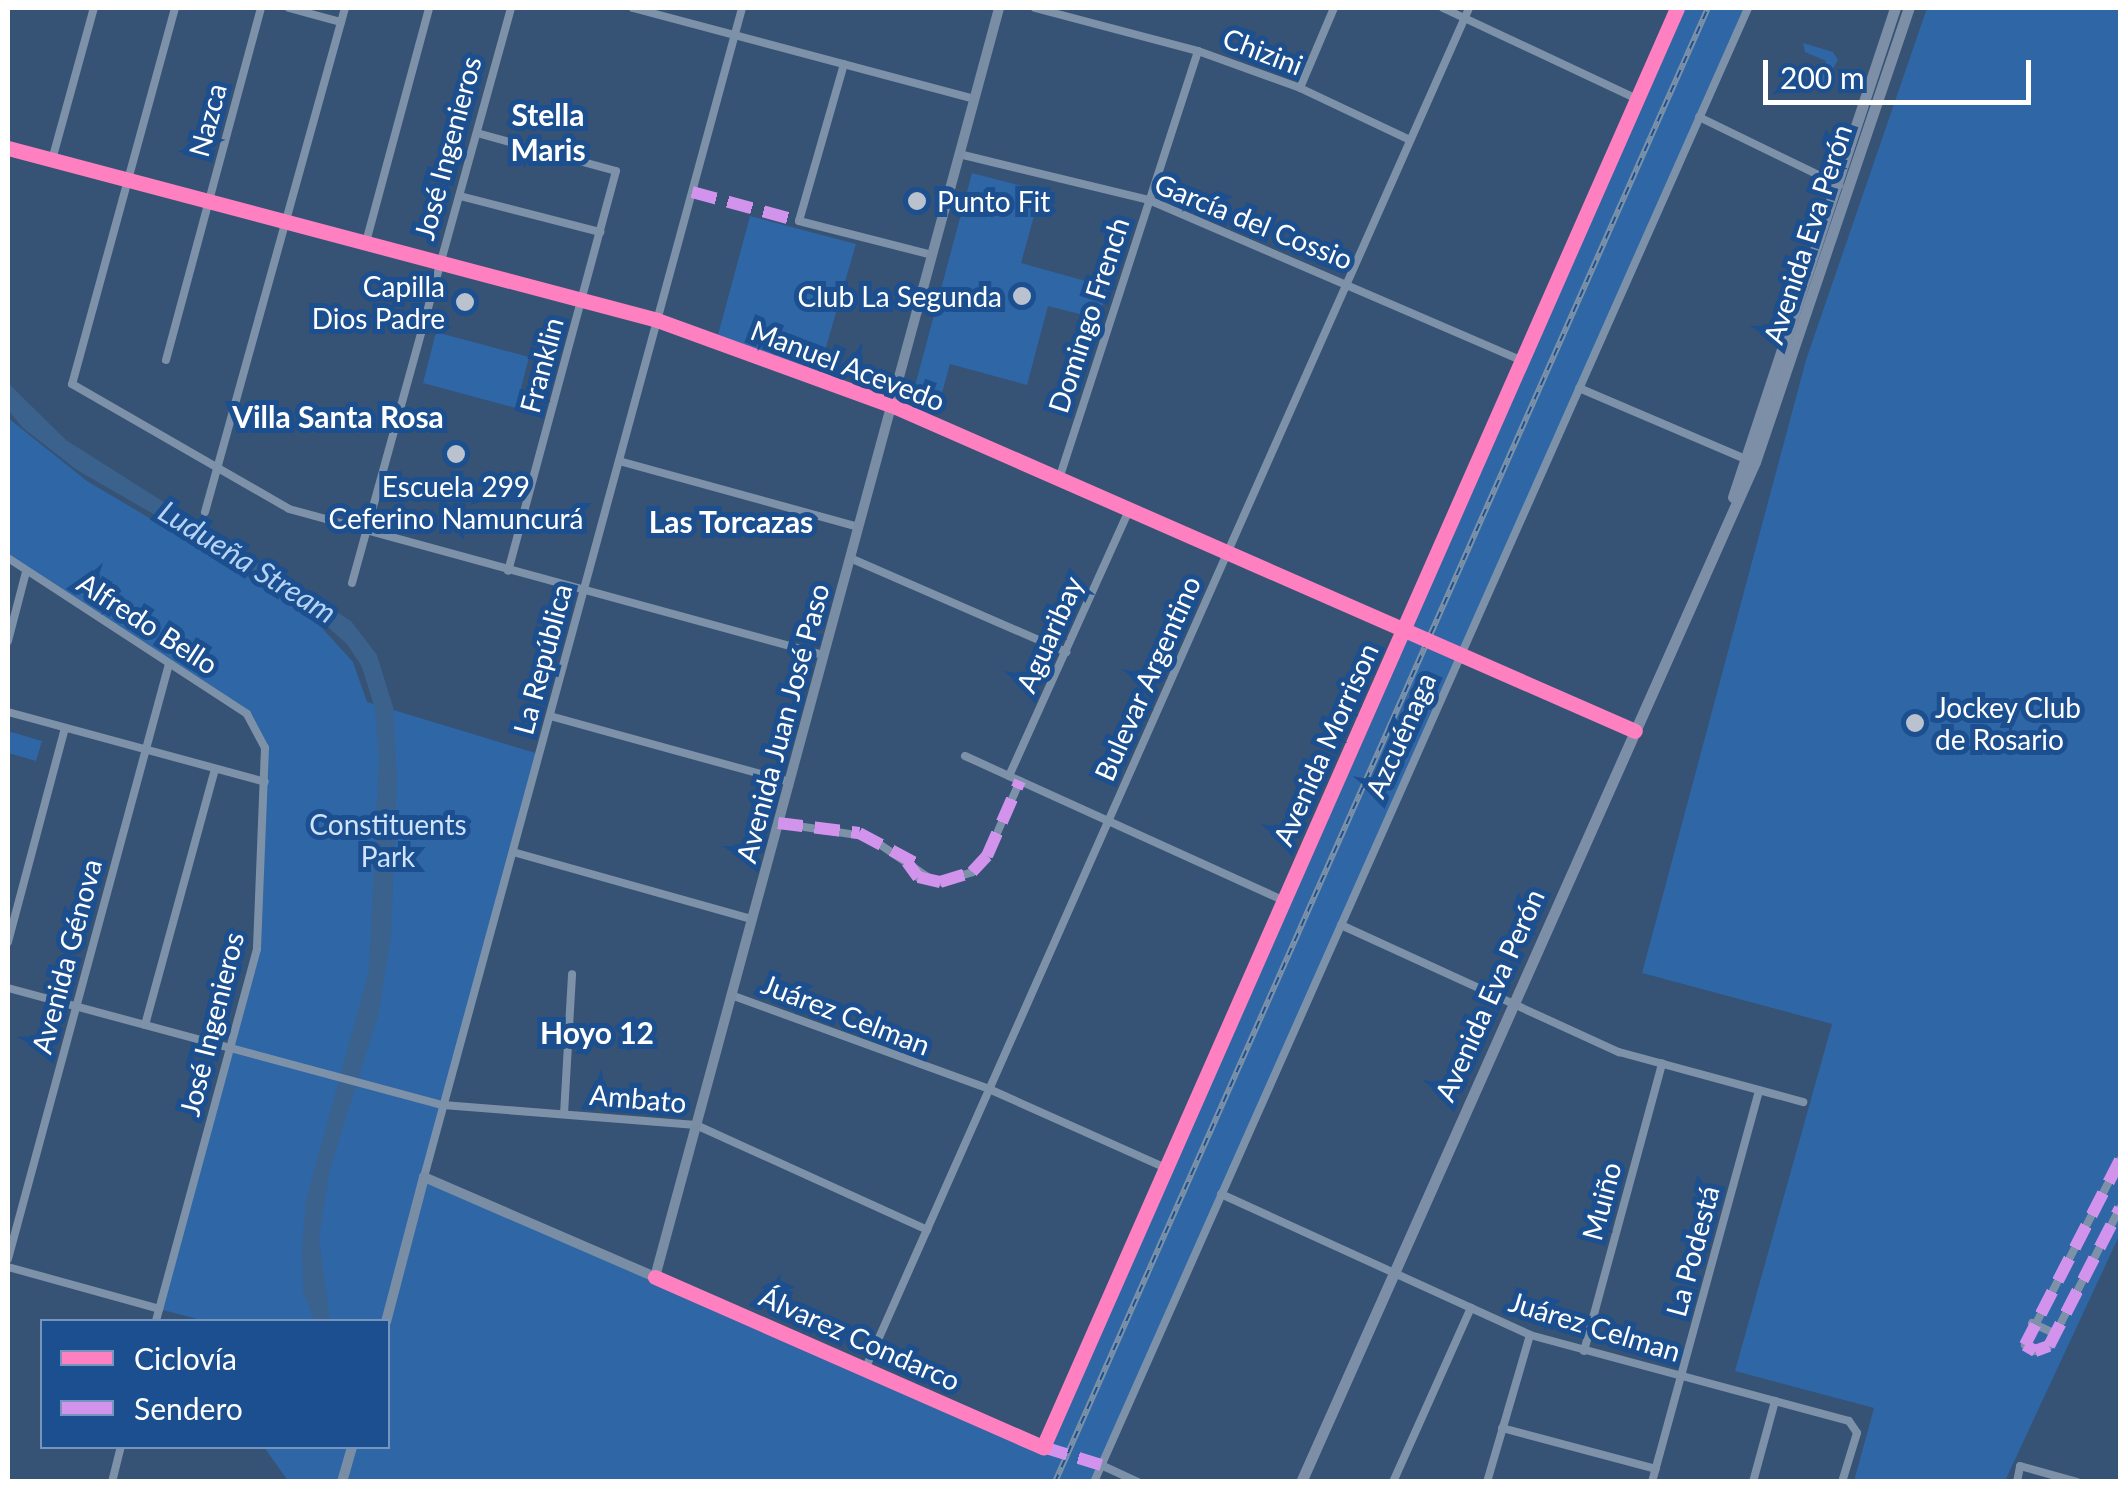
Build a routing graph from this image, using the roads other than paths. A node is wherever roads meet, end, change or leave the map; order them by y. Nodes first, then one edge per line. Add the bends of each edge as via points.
1 (94, 8) edge
2 (175, 8) edge
3 (260, 8) edge
4 (289, 8) edge
5 (344, 8) edge
6 (429, 8) edge
7 (510, 8) edge
8 (633, 8) edge
9 (742, 8) edge
10 (998, 8) edge
11 (1035, 8) edge
12 (1334, 8) edge
13 (1443, 8) edge
14 (1469, 8) edge
15 (1678, 8) edge
16 (1748, 8) edge
17 (1895, 8) edge
18 (1909, 8) edge
19 (1464, 18) junction
20 (340, 22) junction
21 (734, 35) junction
22 (1198, 51) junction
23 (844, 64) junction
24 (1300, 88) junction
25 (974, 99) junction
26 (1637, 99) junction
27 (1699, 117) junction
28 (477, 133) junction
29 (1410, 140) junction
30 (8, 148) edge
31 (959, 154) junction
32 (52, 160) junction
33 (128, 180) junction
34 (1841, 186) junction
35 (460, 196) junction
36 (209, 199) junction
37 (1149, 200) junction
38 (287, 220) junction
39 (600, 232) junction
40 (366, 242) junction
41 (932, 255) junction
42 (442, 262) junction
43 (1347, 282) junction
44 (582, 300) junction
45 (657, 320) junction
46 (166, 360) dead end
47 (1522, 361) junction
48 (1579, 388) junction
49 (891, 404) junction
50 (1750, 460) junction
51 (619, 461) junction
52 (218, 472) junction
53 (1059, 479) junction
54 (1128, 510) junction
55 (205, 512) dead end
56 (858, 527) junction
57 (366, 533) junction
58 (1227, 554) junction
59 (8, 558) edge
60 (850, 558) junction
61 (508, 571) junction
62 (26, 572) junction
63 (352, 583) dead end
64 (584, 591) junction
65 (1403, 631) junction
66 (8, 640) edge
67 (1066, 652) junction
68 (823, 656) junction
69 (1460, 656) junction
70 (168, 664) junction
71 (8, 712) edge
72 (550, 716) junction
73 (65, 728) junction
74 (1635, 731) junction
75 (260, 732) joint
76 (146, 750) junction
77 (965, 756) dead end
78 (215, 768) junction
79 (1009, 776) junction
80 (1020, 781) junction
81 (265, 782) junction
82 (789, 782) junction
83 (1108, 821) junction
84 (778, 824) junction
85 (513, 852) junction
86 (1284, 901) junction
87 (752, 919) junction
88 (1341, 925) junction
89 (8, 942) edge
90 (572, 974) dead end
91 (8, 988) edge
92 (732, 995) junction
93 (1512, 1002) junction
94 (76, 1006) junction
95 (146, 1025) junction
96 (230, 1048) junction
97 (1662, 1064) junction
98 (989, 1089) junction
99 (1759, 1090) junction
100 (1804, 1102) dead end
101 (444, 1105) junction
102 (564, 1114) junction
103 (696, 1125) junction
104 (2120, 1160) edge
105 (1166, 1168) junction
106 (424, 1176) junction
107 (1221, 1194) junction
108 (2120, 1208) edge
109 (927, 1230) junction
110 (8, 1259) edge
111 (8, 1267) edge
112 (1393, 1272) junction
113 (655, 1277) junction
114 (1471, 1308) junction
115 (160, 1309) junction
116 (157, 1319) edge
117 (387, 1319) edge
118 (2032, 1324) junction
119 (2056, 1334) junction
120 (1530, 1335) junction
121 (1584, 1351) junction
122 (866, 1367) junction
123 (1681, 1376) junction
124 (1775, 1401) junction
125 (1502, 1428) junction
126 (1044, 1446) joint
127 (120, 1449) edge
128 (351, 1449) edge
129 (1101, 1466) junction
130 (1656, 1469) junction
131 (112, 1482) edge
132 (342, 1482) edge
133 (1094, 1482) edge
134 (1138, 1482) edge
135 (1301, 1482) edge
136 (1392, 1482) edge
137 (1487, 1482) edge
138 (1652, 1482) edge
139 (1753, 1482) edge
140 (1842, 1482) edge
141 (2016, 1482) edge
142 (2076, 1482) edge

1 - 32 street
2 - 33 street
3 - 36 street, Nazca
4 - 20 street
5 - 20 street
6 - 40 street
7 - 28 street, José Ingenieros
8 - 21 street
9 - 21 street, La República
10 - 25 main road, Avenida Juan José Paso
11 - 22 street, Chizini
12 - 24 street
13 - 19 street
14 - 19 street, Bulevar Argentino
15 - 26 street, Avenida Morrison
16 - 27 street, Azcuénaga
17 - 34 main road, Avenida Eva Perón
18 - 34 main road, Avenida Eva Perón
19 - 26 street
19 - 29 street, Bulevar Argentino
20 - 38 street
21 - 23 street
21 - 45 street, La República
22 - 24 street, Chizini
22 - 37 street, Domingo French
23 - 25 street
23 - 41 street via 800,221
24 - 29 street, Chizini
25 - 31 main road, Avenida Juan José Paso
26 - 47 street, Avenida Morrison
27 - 34 street
27 - 48 street, Azcuénaga
28 - 35 street, José Ingenieros
28 - 39 street, Franklin via 616,171
29 - 43 street, Bulevar Argentino
30 - 32 street, Manuel Acevedo
31 - 37 street, García del Cossio
31 - 41 main road, Avenida Juan José Paso
32 - 33 street, Manuel Acevedo
33 - 36 street, Manuel Acevedo
33 - 52 street via 72,384
34 - 50 main road, Avenida Eva Perón
35 - 39 street
35 - 42 street, José Ingenieros
36 - 38 street, Manuel Acevedo
36 - 46 street, Nazca
37 - 43 street, García del Cossio
37 - 53 street, Domingo French
38 - 40 street, Manuel Acevedo
38 - 52 street
39 - 44 street, Franklin
40 - 42 street, Manuel Acevedo
41 - 49 main road, Avenida Juan José Paso
42 - 44 street, Manuel Acevedo
42 - 57 street, José Ingenieros
43 - 47 street, García del Cossio
43 - 58 street, Bulevar Argentino
44 - 45 street, Manuel Acevedo
44 - 61 street, Franklin
45 - 49 street, Manuel Acevedo
45 - 51 street, La República
47 - 65 street, Avenida Morrison
48 - 50 street
48 - 69 street, Azcuénaga
49 - 53 main road, Manuel Acevedo
49 - 56 main road, Avenida Juan José Paso
50 - 74 main road, Avenida Eva Perón
51 - 56 street
51 - 64 street, La República
52 - 55 street
52 - 57 street via 289,509
53 - 54 main road, Manuel Acevedo
54 - 58 main road, Manuel Acevedo
54 - 67 street, Aguaribay
56 - 60 main road, Avenida Juan José Paso
57 - 61 street
57 - 63 street, José Ingenieros
58 - 65 main road, Manuel Acevedo
58 - 83 street, Bulevar Argentino
59 - 62 street, Alfredo Bello
60 - 67 street
60 - 68 main road, Avenida Juan José Paso
61 - 64 street
62 - 66 street
62 - 70 street, Alfredo Bello
64 - 68 street
64 - 72 street, La República
65 - 69 main road, Manuel Acevedo
65 - 86 street, Avenida Morrison
67 - 79 street, Aguaribay
68 - 82 main road, Avenida Juan José Paso
69 - 74 main road, Manuel Acevedo
69 - 88 street, Azcuénaga
70 - 75 street, Alfredo Bello via 247,714
70 - 76 street, Avenida Génova
71 - 73 street
72 - 82 street
72 - 85 street, La República
73 - 76 street
73 - 89 street
74 - 93 main road, Avenida Eva Perón
75 - 81 street, José Ingenieros
76 - 78 street
76 - 94 street, Avenida Génova
77 - 79 street
78 - 81 street
78 - 95 street
79 - 80 street
80 - 83 street
80 - 84 street via 980,866 948,881 914,874 907,862 859,833
81 - 96 street, José Ingenieros via 257,949
82 - 84 main road, Avenida Juan José Paso
83 - 86 street
83 - 98 street, Bulevar Argentino
84 - 87 main road, Avenida Juan José Paso
85 - 87 street
85 - 101 street, La República
86 - 105 street, Avenida Morrison
87 - 92 main road, Avenida Juan José Paso
88 - 93 street
88 - 107 street, Azcuénaga
90 - 102 street
91 - 94 street
92 - 98 street, Juárez Celman
92 - 103 main road, Avenida Juan José Paso
93 - 97 street
93 - 112 main road, Avenida Eva Perón
94 - 95 street
94 - 110 street, Avenida Génova
95 - 96 street
96 - 101 street
96 - 115 street, José Ingenieros
97 - 99 street
97 - 121 street, Muiño
98 - 105 street, Juárez Celman
98 - 109 street, Bulevar Argentino
99 - 100 street
99 - 123 street, La Podestá
101 - 102 street, Ambato
101 - 106 street, La República
102 - 103 street, Ambato
103 - 109 street, Ambato
103 - 113 main road, Avenida Juan José Paso
104 - 118 street
105 - 126 street, Avenida Morrison
106 - 113 main road, Álvarez Condarco
106 - 117 main road, La República
107 - 112 street, Juárez Celman
107 - 129 street, Azcuénaga
108 - 119 street
109 - 122 street, Bulevar Argentino
111 - 115 street
112 - 114 street, Juárez Celman
112 - 135 main road, Avenida Eva Perón
113 - 122 street, Álvarez Condarco
114 - 120 street, Juárez Celman
114 - 136 street
115 - 116 street, José Ingenieros
118 - 119 street
118 - 119 street via 2024,1340 2035,1350 2049,1346
120 - 121 street, Juárez Celman
120 - 125 street
121 - 123 street, Juárez Celman
122 - 126 street, Álvarez Condarco
123 - 124 street, Juárez Celman
123 - 130 street, La Podestá
124 - 139 street
124 - 140 street, Juárez Celman via 1856,1426
125 - 130 street
125 - 137 street
127 - 131 street
128 - 132 main road
129 - 133 street, Azcuénaga
129 - 134 street
130 - 138 street, La Podestá
141 - 142 street via 2020,1466

